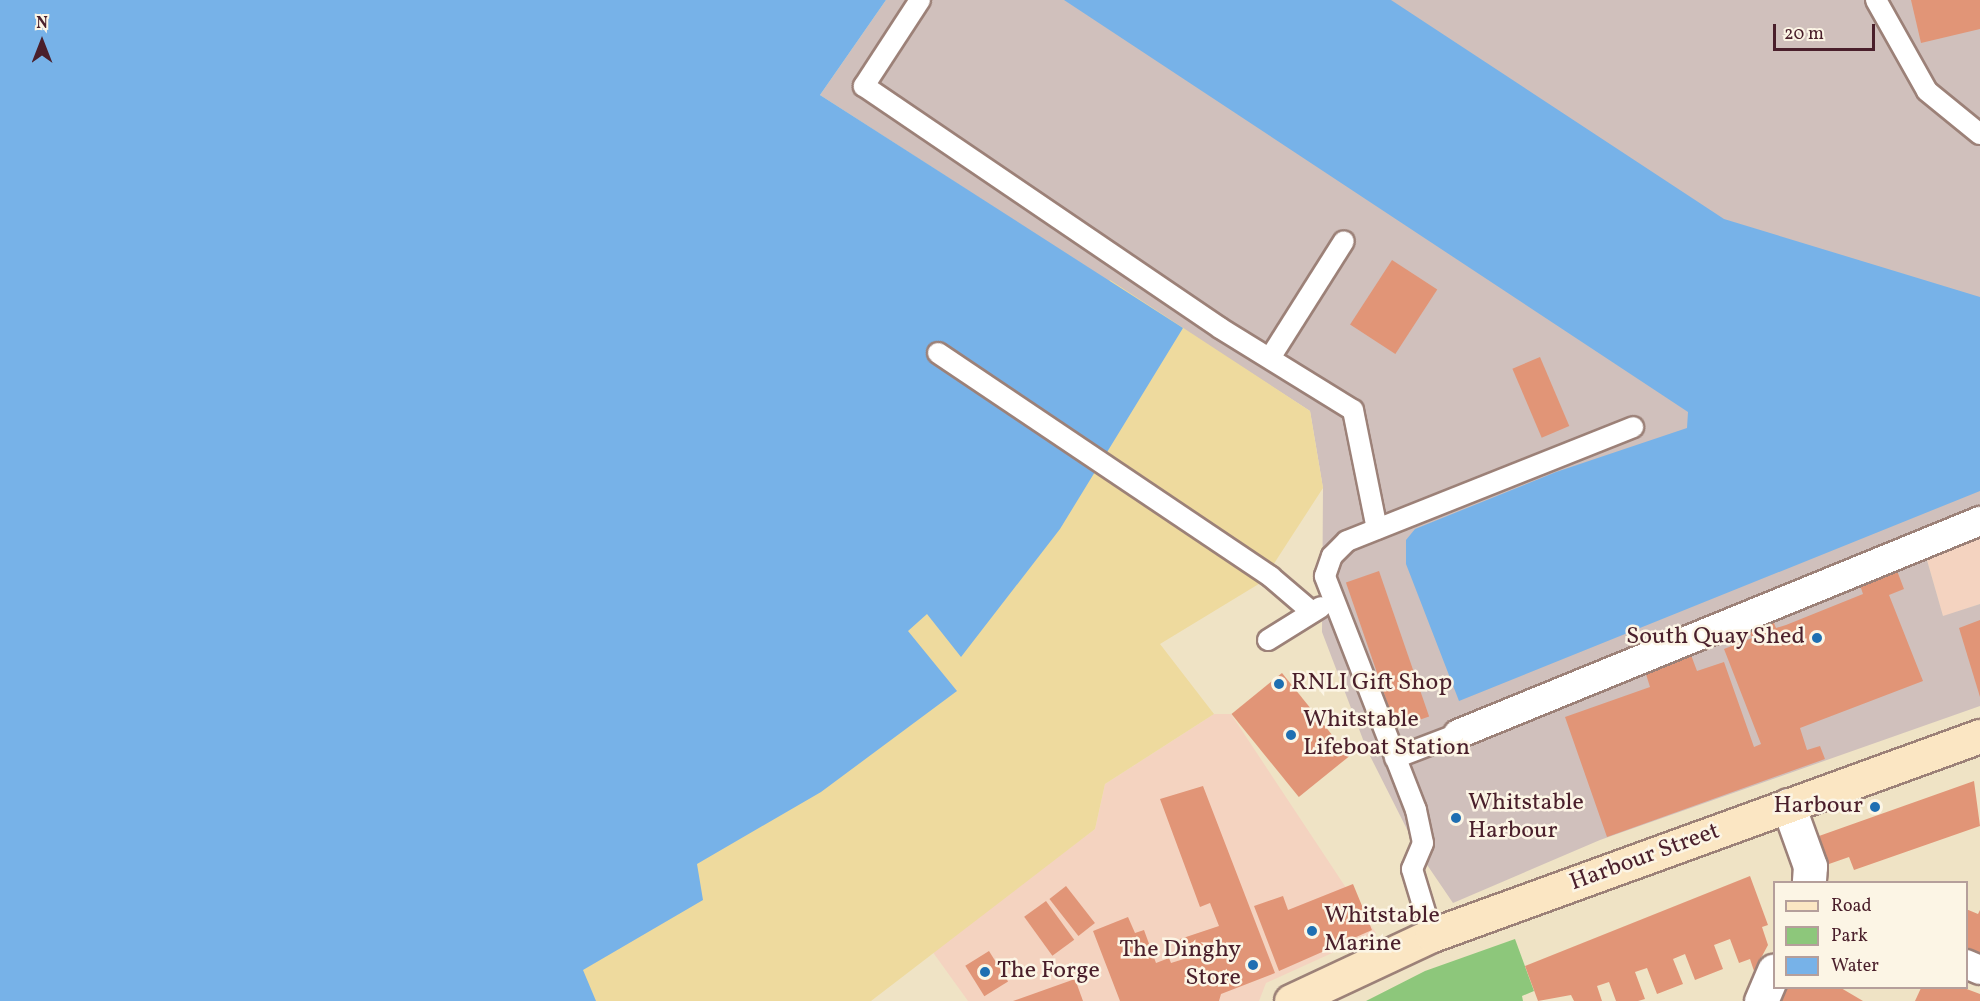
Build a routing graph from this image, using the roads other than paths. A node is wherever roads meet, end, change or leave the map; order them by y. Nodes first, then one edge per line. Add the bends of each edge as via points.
1 (920, 0) edge
2 (1876, 0) edge
3 (1980, 134) edge
4 (1344, 241) dead end
5 (938, 353) dead end
6 (1270, 358) junction
7 (1633, 427) dead end
8 (1980, 521) edge
9 (1377, 529) junction
10 (1333, 600) junction
11 (1312, 612) junction
12 (1268, 639) dead end
13 (1458, 734) joint
14 (1980, 736) edge
15 (1395, 758) junction
16 (1788, 805) junction
17 (1809, 881) edge
18 (1432, 935) junction
19 (1349, 972) junction
20 (1773, 973) edge
21 (1291, 1001) edge
22 (1323, 1001) edge
23 (1761, 1001) edge

1 - 6 lane via 864,86
2 - 3 lane via 1927,91
4 - 6 lane
5 - 11 lane via 1178,513
6 - 9 lane via 1353,410
7 - 9 lane
8 - 13 street
9 - 10 lane via 1347,541 1332,556 1324,576
10 - 11 lane
10 - 15 lane
11 - 12 lane
13 - 15 lane
14 - 16 main road, Harbour Street
15 - 18 lane via 1423,843 1412,869
16 - 17 street via 1810,866
16 - 18 main road, Harbour Street
18 - 19 main road, Harbour Street
19 - 21 main road
19 - 22 main road, Harbour Street
20 - 23 street

